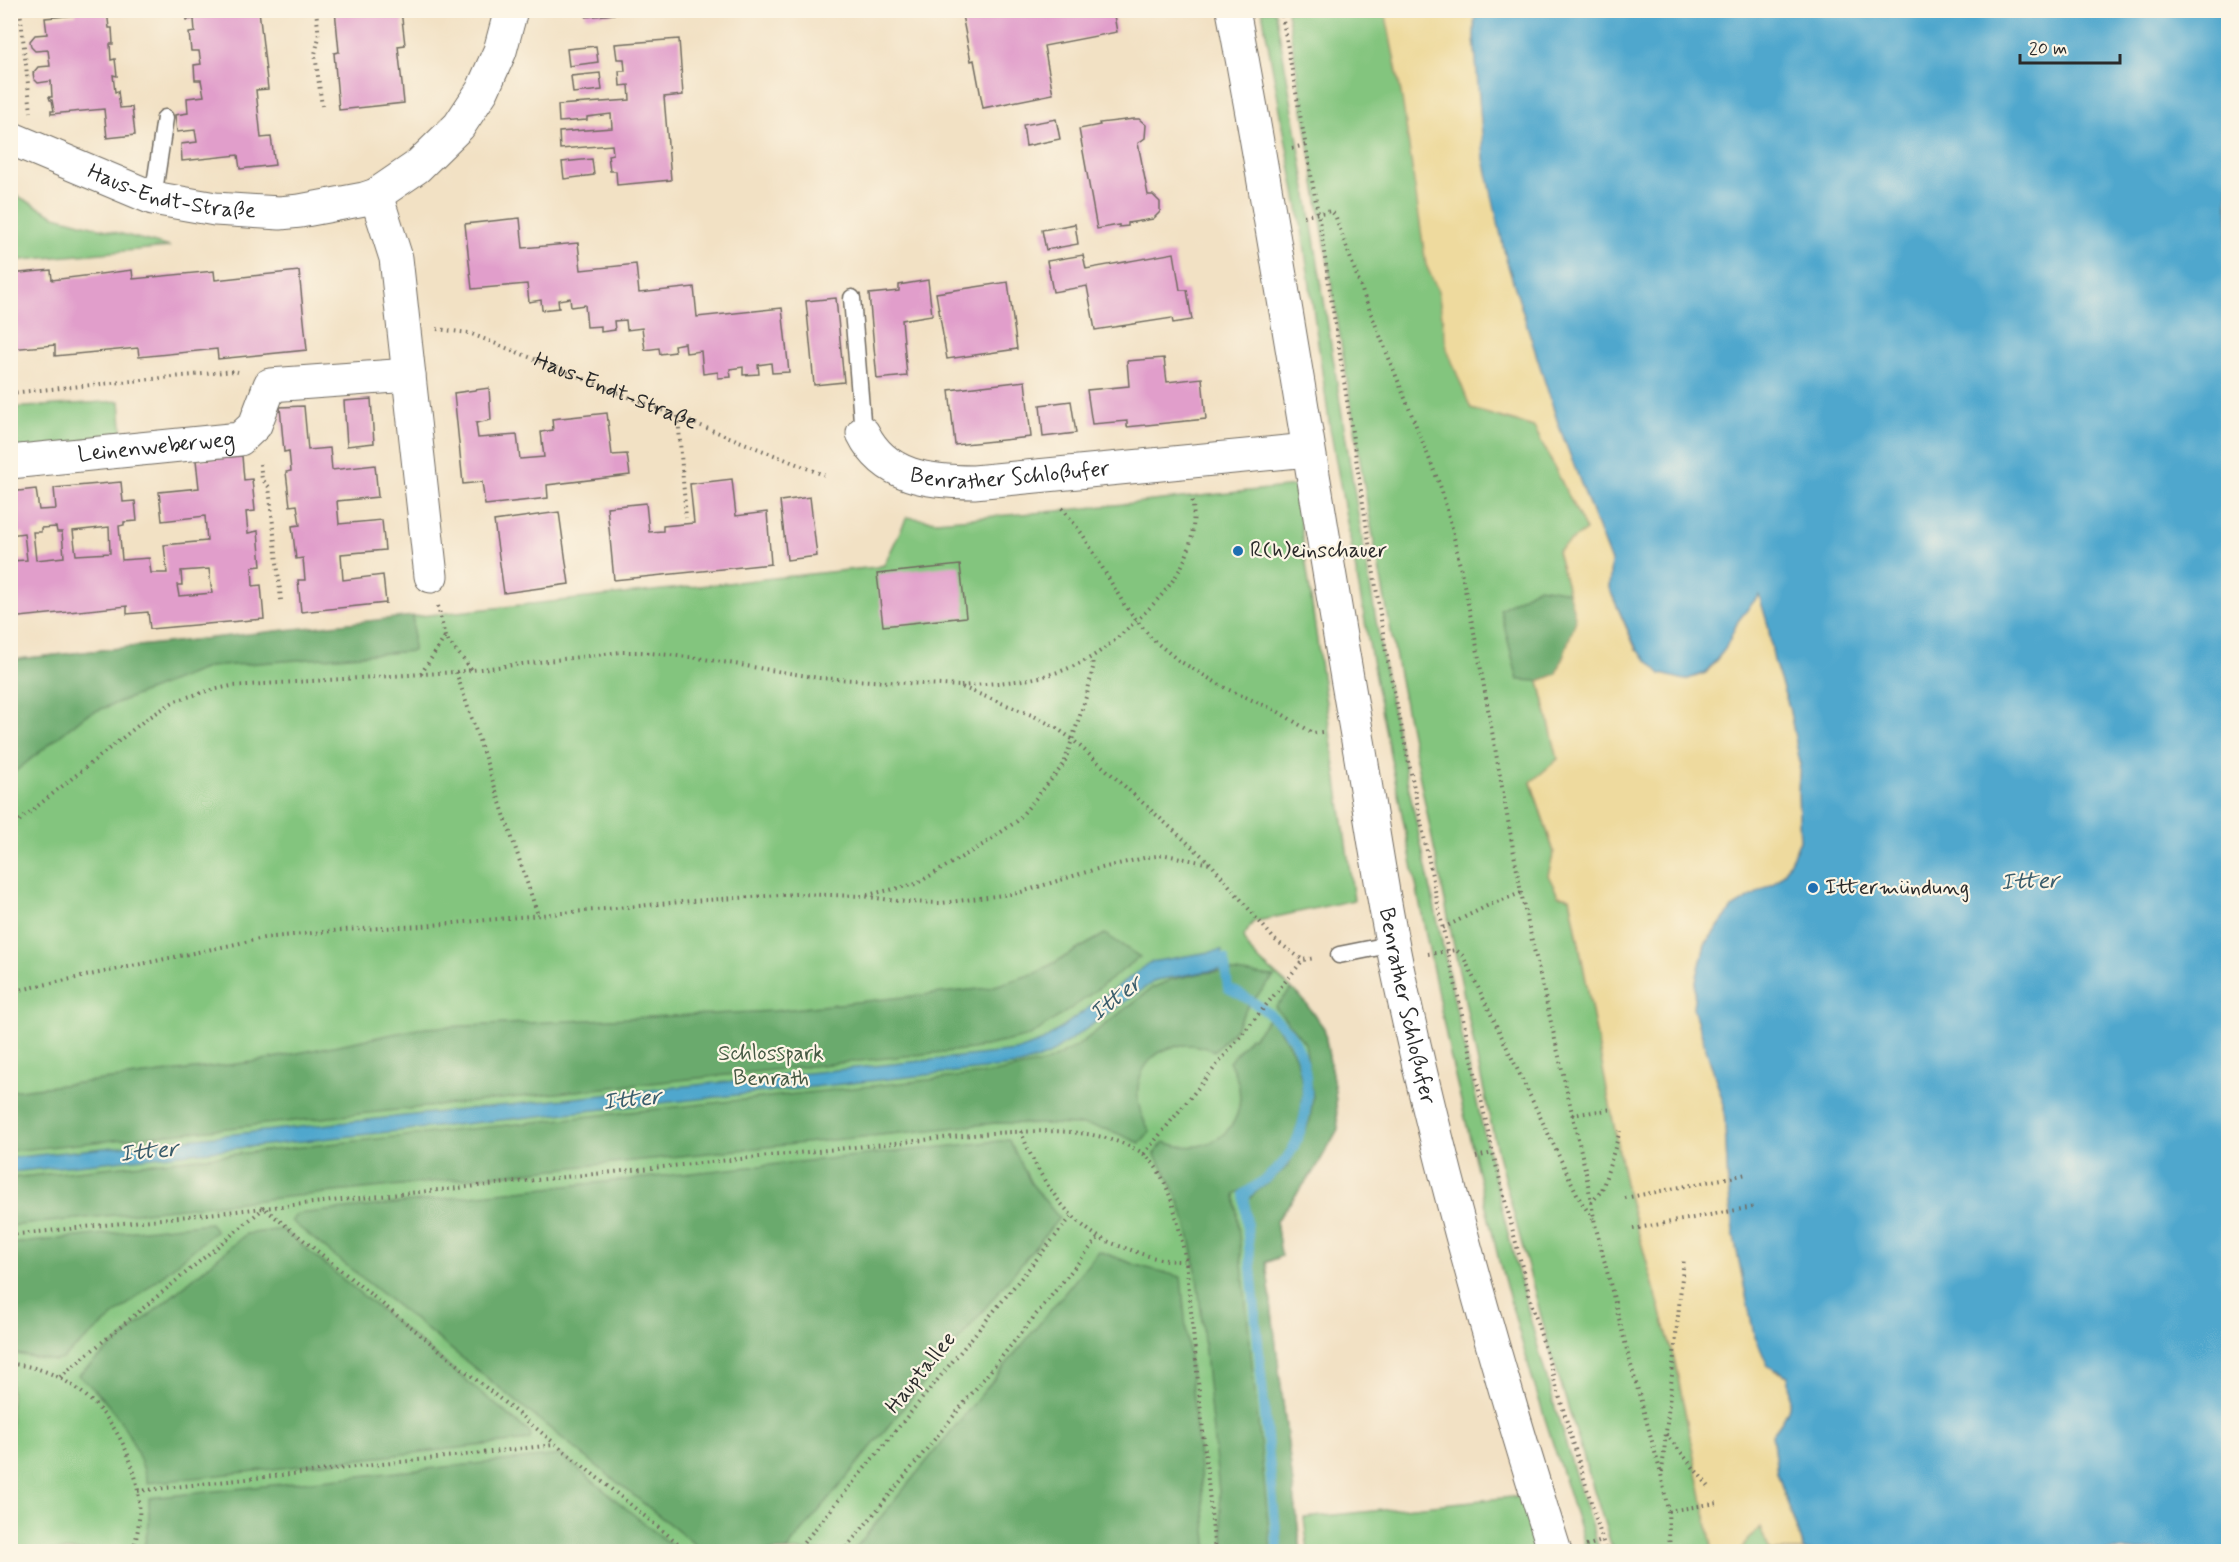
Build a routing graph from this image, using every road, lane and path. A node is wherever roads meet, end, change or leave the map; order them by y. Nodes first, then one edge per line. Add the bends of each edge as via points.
1 (20, 10) edge
2 (316, 10) edge
3 (511, 10) edge
4 (1233, 10) edge
5 (1281, 10) edge
6 (322, 106) dead end
7 (165, 118) dead end
8 (23, 143) edge
9 (376, 195) junction
10 (153, 198) junction
11 (1318, 213) junction
12 (1271, 222) junction
13 (852, 298) dead end
14 (404, 325) junction
15 (409, 375) junction
16 (270, 385) junction
17 (10, 393) edge
18 (678, 416) junction
19 (255, 425) junction
20 (863, 433) joint
21 (1308, 450) junction
22 (10, 462) edge
23 (1187, 462) junction
24 (1055, 474) junction
25 (824, 475) dead end
26 (686, 518) dead end
27 (431, 576) joint
28 (281, 600) dead end
29 (1137, 620) junction
30 (445, 637) junction
31 (1092, 658) junction
32 (472, 670) junction
33 (456, 672) junction
34 (421, 674) junction
35 (959, 686) junction
36 (1355, 727) junction
37 (1072, 740) junction
38 (10, 828) edge
39 (1211, 864) junction
40 (1521, 893) junction
41 (862, 896) junction
42 (538, 915) junction
43 (1443, 928) junction
44 (1394, 945) junction
45 (1448, 951) junction
46 (1339, 955) joint
47 (1424, 955) dead end
48 (1303, 960) junction
49 (10, 992) edge
50 (1613, 1109) dead end
51 (1572, 1115) junction
52 (1021, 1131) junction
53 (1620, 1131) dead end
54 (1144, 1154) junction
55 (1747, 1174) dead end
56 (1625, 1198) dead end
57 (1591, 1203) junction
58 (1753, 1207) dead end
59 (264, 1208) junction
60 (1072, 1216) junction
61 (1595, 1224) junction
62 (1633, 1229) dead end
63 (10, 1235) edge
64 (1099, 1237) junction
65 (1684, 1258) dead end
66 (1186, 1261) junction
67 (10, 1364) edge
68 (60, 1377) junction
69 (1666, 1433) junction
70 (555, 1444) junction
71 (1661, 1474) junction
72 (1710, 1488) dead end
73 (138, 1491) junction
74 (1718, 1503) dead end
75 (1668, 1511) junction
76 (132, 1551) edge
77 (689, 1551) edge
78 (796, 1551) edge
79 (843, 1551) edge
80 (1215, 1551) edge
81 (1555, 1551) edge
82 (1606, 1551) edge
83 (1670, 1551) edge

1 - 8 path
2 - 6 path via 319,37 315,54
3 - 9 street, Haus-Endt-Straße via 501,51 459,126 417,167
4 - 12 street, Benrather Schloßufer
5 - 11 path
7 - 10 lane
8 - 10 street, Haus-Endt-Straße
9 - 10 street, Haus-Endt-Straße via 280,213 215,209
9 - 14 street via 396,258
11 - 12 path
11 - 40 path via 1335,214 1441,488 1467,596
11 - 43 path via 1386,652
12 - 21 street, Benrather Schloßufer
13 - 20 lane, Benrather Schloßufer
14 - 15 street
14 - 18 path, Haus-Endt-Straße via 469,333
15 - 16 street
15 - 27 street
16 - 17 path via 234,370
16 - 19 street, Leinenweberweg
18 - 25 path, Haus-Endt-Straße
18 - 26 path
19 - 22 street, Leinenweberweg via 240,439
19 - 28 path via 262,479 269,487
20 - 24 street, Benrather Schloßufer via 884,459 927,480 974,482
21 - 23 street, Benrather Schloßufer
21 - 36 street, Benrather Schloßufer
23 - 24 street, Benrather Schloßufer
23 - 29 path via 1194,510 1188,551 1170,585
24 - 29 path via 1061,507
27 - 30 path
29 - 31 path
29 - 36 path via 1152,639 1178,660 1313,733
30 - 32 path
30 - 34 path
31 - 35 path via 1059,672
31 - 37 path via 1087,694
32 - 33 path
32 - 35 path via 641,652 819,678
33 - 34 path
33 - 42 path
34 - 38 path via 231,686 191,695 145,720
35 - 37 path via 1034,716
36 - 44 street, Benrather Schloßufer
37 - 39 path
37 - 41 path via 1064,764 1017,820 916,884
39 - 41 path via 1166,855 1148,856 1018,893 942,903
39 - 48 path via 1275,940
40 - 43 path
40 - 51 path
41 - 42 path via 796,894 692,900
42 - 49 path via 264,938
43 - 45 path
44 - 46 lane
44 - 81 street, Benrather Schloßufer via 1424,1089 1472,1276
45 - 47 path
45 - 61 path via 1456,950 1463,956 1575,1191
45 - 82 path via 1531,1302
46 - 48 path
48 - 54 path
50 - 51 path
51 - 57 path
52 - 54 path via 1100,1136
52 - 59 path
52 - 60 path via 1038,1170
53 - 57 path via 1602,1190
54 - 66 path via 1166,1186
55 - 56 path
57 - 61 path
58 - 62 path
59 - 63 path
59 - 68 path
59 - 70 path
60 - 64 path
60 - 78 path, Hauptallee
61 - 71 path
64 - 66 path via 1160,1259
64 - 79 path
65 - 69 path
66 - 80 path
67 - 68 path
68 - 73 path via 112,1423 132,1463
69 - 71 path
69 - 72 path
70 - 73 path
70 - 77 path
71 - 75 path
73 - 76 path
74 - 75 path
75 - 83 path

